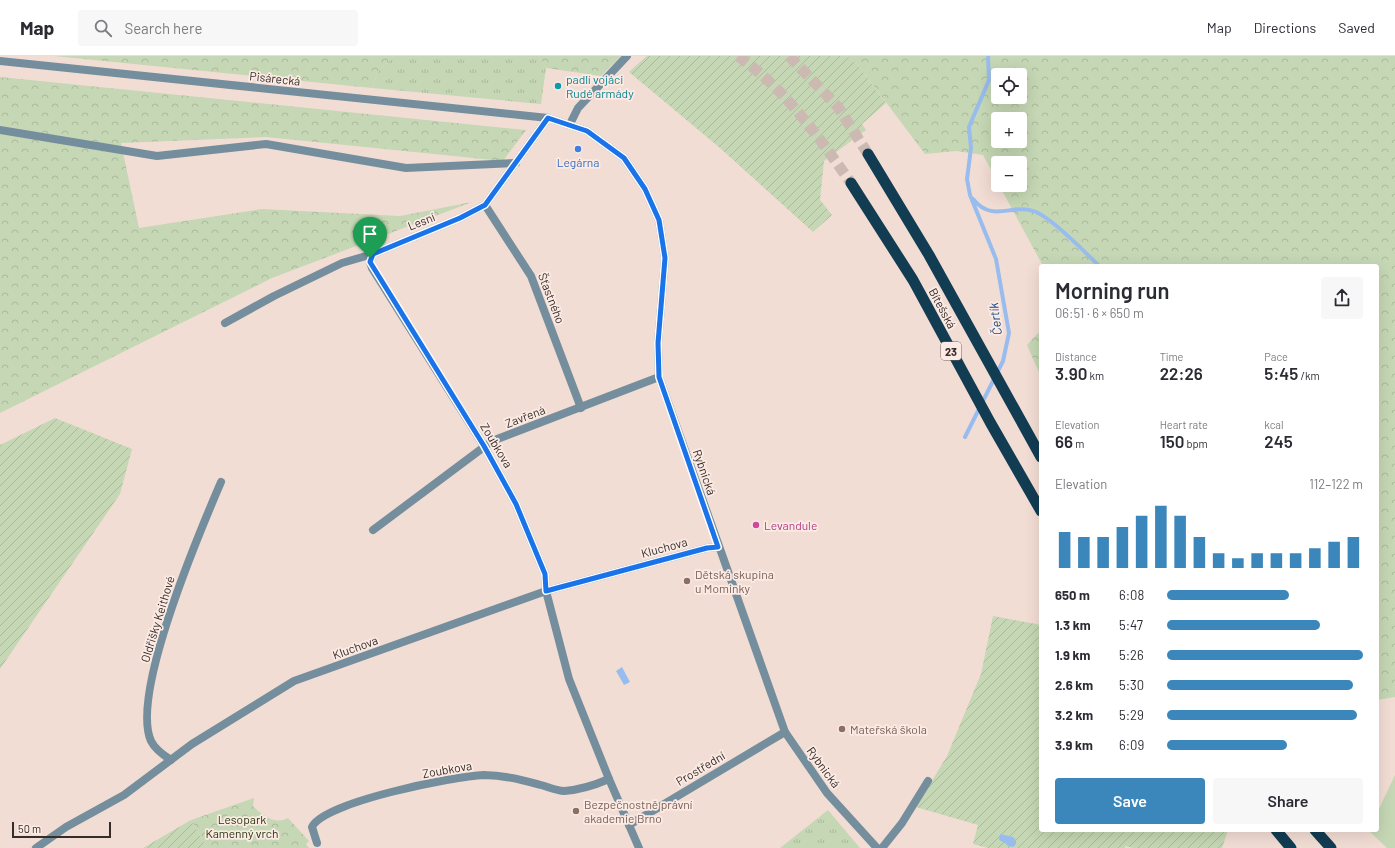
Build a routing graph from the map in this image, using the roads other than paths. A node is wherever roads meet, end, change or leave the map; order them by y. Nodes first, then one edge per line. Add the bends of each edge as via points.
1 (627, 56) edge
2 (0, 61) edge
3 (548, 118) junction
4 (570, 124) junction
5 (0, 130) edge
6 (868, 154) tunnel mouth
7 (516, 163) junction
8 (851, 183) tunnel mouth
9 (485, 205) junction
10 (373, 254) junction
11 (225, 323) dead end
12 (659, 377) junction
13 (581, 408) junction
14 (484, 446) junction
15 (1039, 453) edge
16 (221, 482) dead end
17 (1039, 508) edge
18 (374, 530) dead end
19 (718, 547) junction
20 (546, 591) junction
21 (785, 732) junction
22 (170, 760) junction
23 (608, 779) junction
24 (928, 781) dead end
25 (629, 825) junction
26 (1278, 832) edge
27 (1317, 832) edge
28 (317, 843) dead end
29 (36, 848) edge
30 (639, 848) edge
31 (877, 848) edge
32 (882, 848) edge
33 (1291, 848) edge
34 (1331, 848) edge

1 - 4 street via 578,108
2 - 3 street, Pisárecká
3 - 4 street, Rybnická
3 - 7 street, Lesní
4 - 12 street, Rybnická via 587,131 624,158 645,189 659,220 665,258 658,343
5 - 7 street via 157,156 266,144 406,168
6 - 15 highway, Bítešská / 23 via 929,255
7 - 9 street, Lesní
8 - 17 highway, Bítešská / 23 via 913,280
9 - 10 street, Lesní
9 - 13 street, Šťastného via 531,276
10 - 11 street, Lesní via 342,263
10 - 14 street, Zoubkova via 370,262 372,268
12 - 13 street, Zavřená
12 - 19 street, Rybnická
13 - 14 street, Zavřená
14 - 18 street, Zavřená
14 - 20 street, Zoubkova via 530,534 545,574
16 - 22 street, Oldřišky Keithové via 188,560 160,650 148,701 147,728 151,742
19 - 20 street, Kluchova
19 - 21 street, Rybnická
20 - 22 street, Kluchova via 294,681
20 - 23 street, Zoubkova via 568,679
21 - 25 street, Prostřední
21 - 31 street, Rybnická via 827,793
22 - 29 street, Kluchova via 124,795 66,827
23 - 25 street, Zoubkova
23 - 28 street, Zoubkova via 579,789 563,791 513,777 484,775 450,779 372,797 320,818 314,822 312,828
24 - 32 street via 902,823
25 - 30 street, Zoubkova
26 - 33 highway
27 - 34 highway

